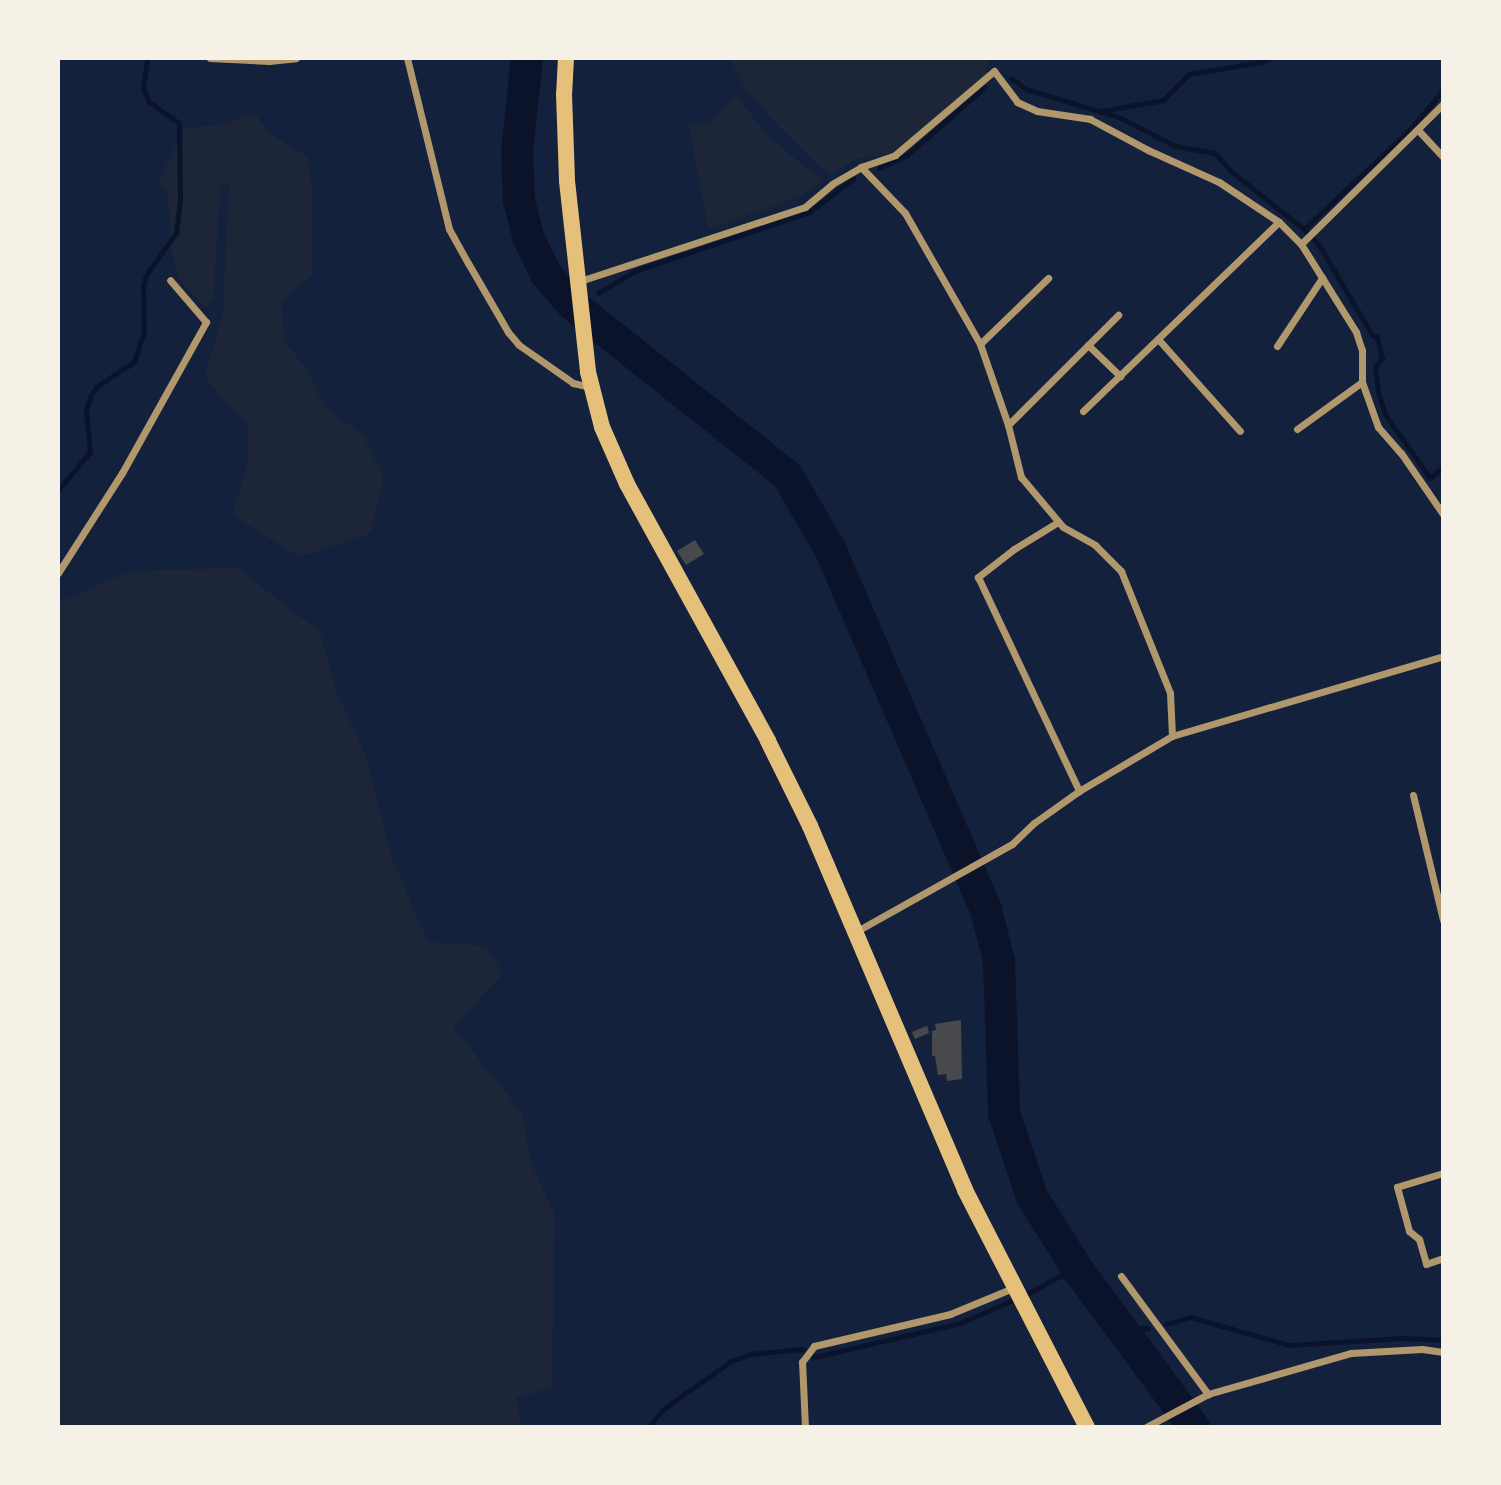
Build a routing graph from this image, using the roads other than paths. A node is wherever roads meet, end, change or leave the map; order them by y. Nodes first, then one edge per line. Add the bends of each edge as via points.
1 (210, 58) edge
2 (296, 58) edge
3 (407, 58) edge
4 (566, 58) edge
5 (1443, 104) edge
6 (1418, 131) junction
7 (1443, 157) edge
8 (861, 167) junction
9 (1279, 222) junction
10 (1301, 243) junction
11 (1048, 278) dead end
12 (1322, 278) junction
13 (170, 280) dead end
14 (578, 282) junction
15 (1118, 315) dead end
16 (1158, 339) junction
17 (980, 344) junction
18 (1088, 345) junction
19 (1277, 346) dead end
20 (1120, 376) junction
21 (590, 380) junction
22 (1363, 382) junction
23 (1083, 411) dead end
24 (1008, 425) junction
25 (1297, 429) dead end
26 (1240, 431) dead end
27 (1443, 514) edge
28 (1058, 522) junction
29 (58, 573) edge
30 (1443, 656) edge
31 (1172, 736) junction
32 (1079, 791) junction
33 (1413, 795) dead end
34 (1443, 920) edge
35 (857, 931) junction
36 (1443, 1173) edge
37 (1443, 1258) edge
38 (1121, 1276) dead end
39 (1013, 1288) junction
40 (1443, 1352) edge
41 (1208, 1394) junction
42 (805, 1427) edge
43 (1087, 1427) edge
44 (1146, 1427) edge

1 - 2 street
3 - 21 street via 449,229 468,263 519,345 573,383
4 - 14 main road via 564,138
5 - 6 street
6 - 7 street
6 - 10 street
8 - 9 street via 895,155 993,71 1017,102 1038,111 1090,119 1219,182
8 - 14 street via 805,208
8 - 17 street via 905,213
9 - 10 street
9 - 16 street
10 - 12 street
11 - 17 street
12 - 19 street
12 - 22 street via 1356,332 1362,349
13 - 29 street via 206,322 122,473
14 - 21 main road
15 - 18 street
16 - 20 street
16 - 26 street
17 - 24 street
18 - 20 street
18 - 24 street
20 - 23 street
21 - 35 main road via 602,427 623,476 778,760
22 - 25 street
22 - 27 street via 1378,427
24 - 28 street via 1021,477
28 - 31 street via 1096,545 1121,571 1170,693
28 - 32 street via 978,577
30 - 31 street
31 - 32 street
32 - 35 street via 994,855
33 - 34 street
35 - 39 main road via 965,1191
36 - 37 street via 1397,1187 1409,1231 1419,1239 1426,1264
38 - 41 street
39 - 42 street via 950,1314 814,1346 802,1362
39 - 43 main road
40 - 41 street via 1351,1353
41 - 44 street

